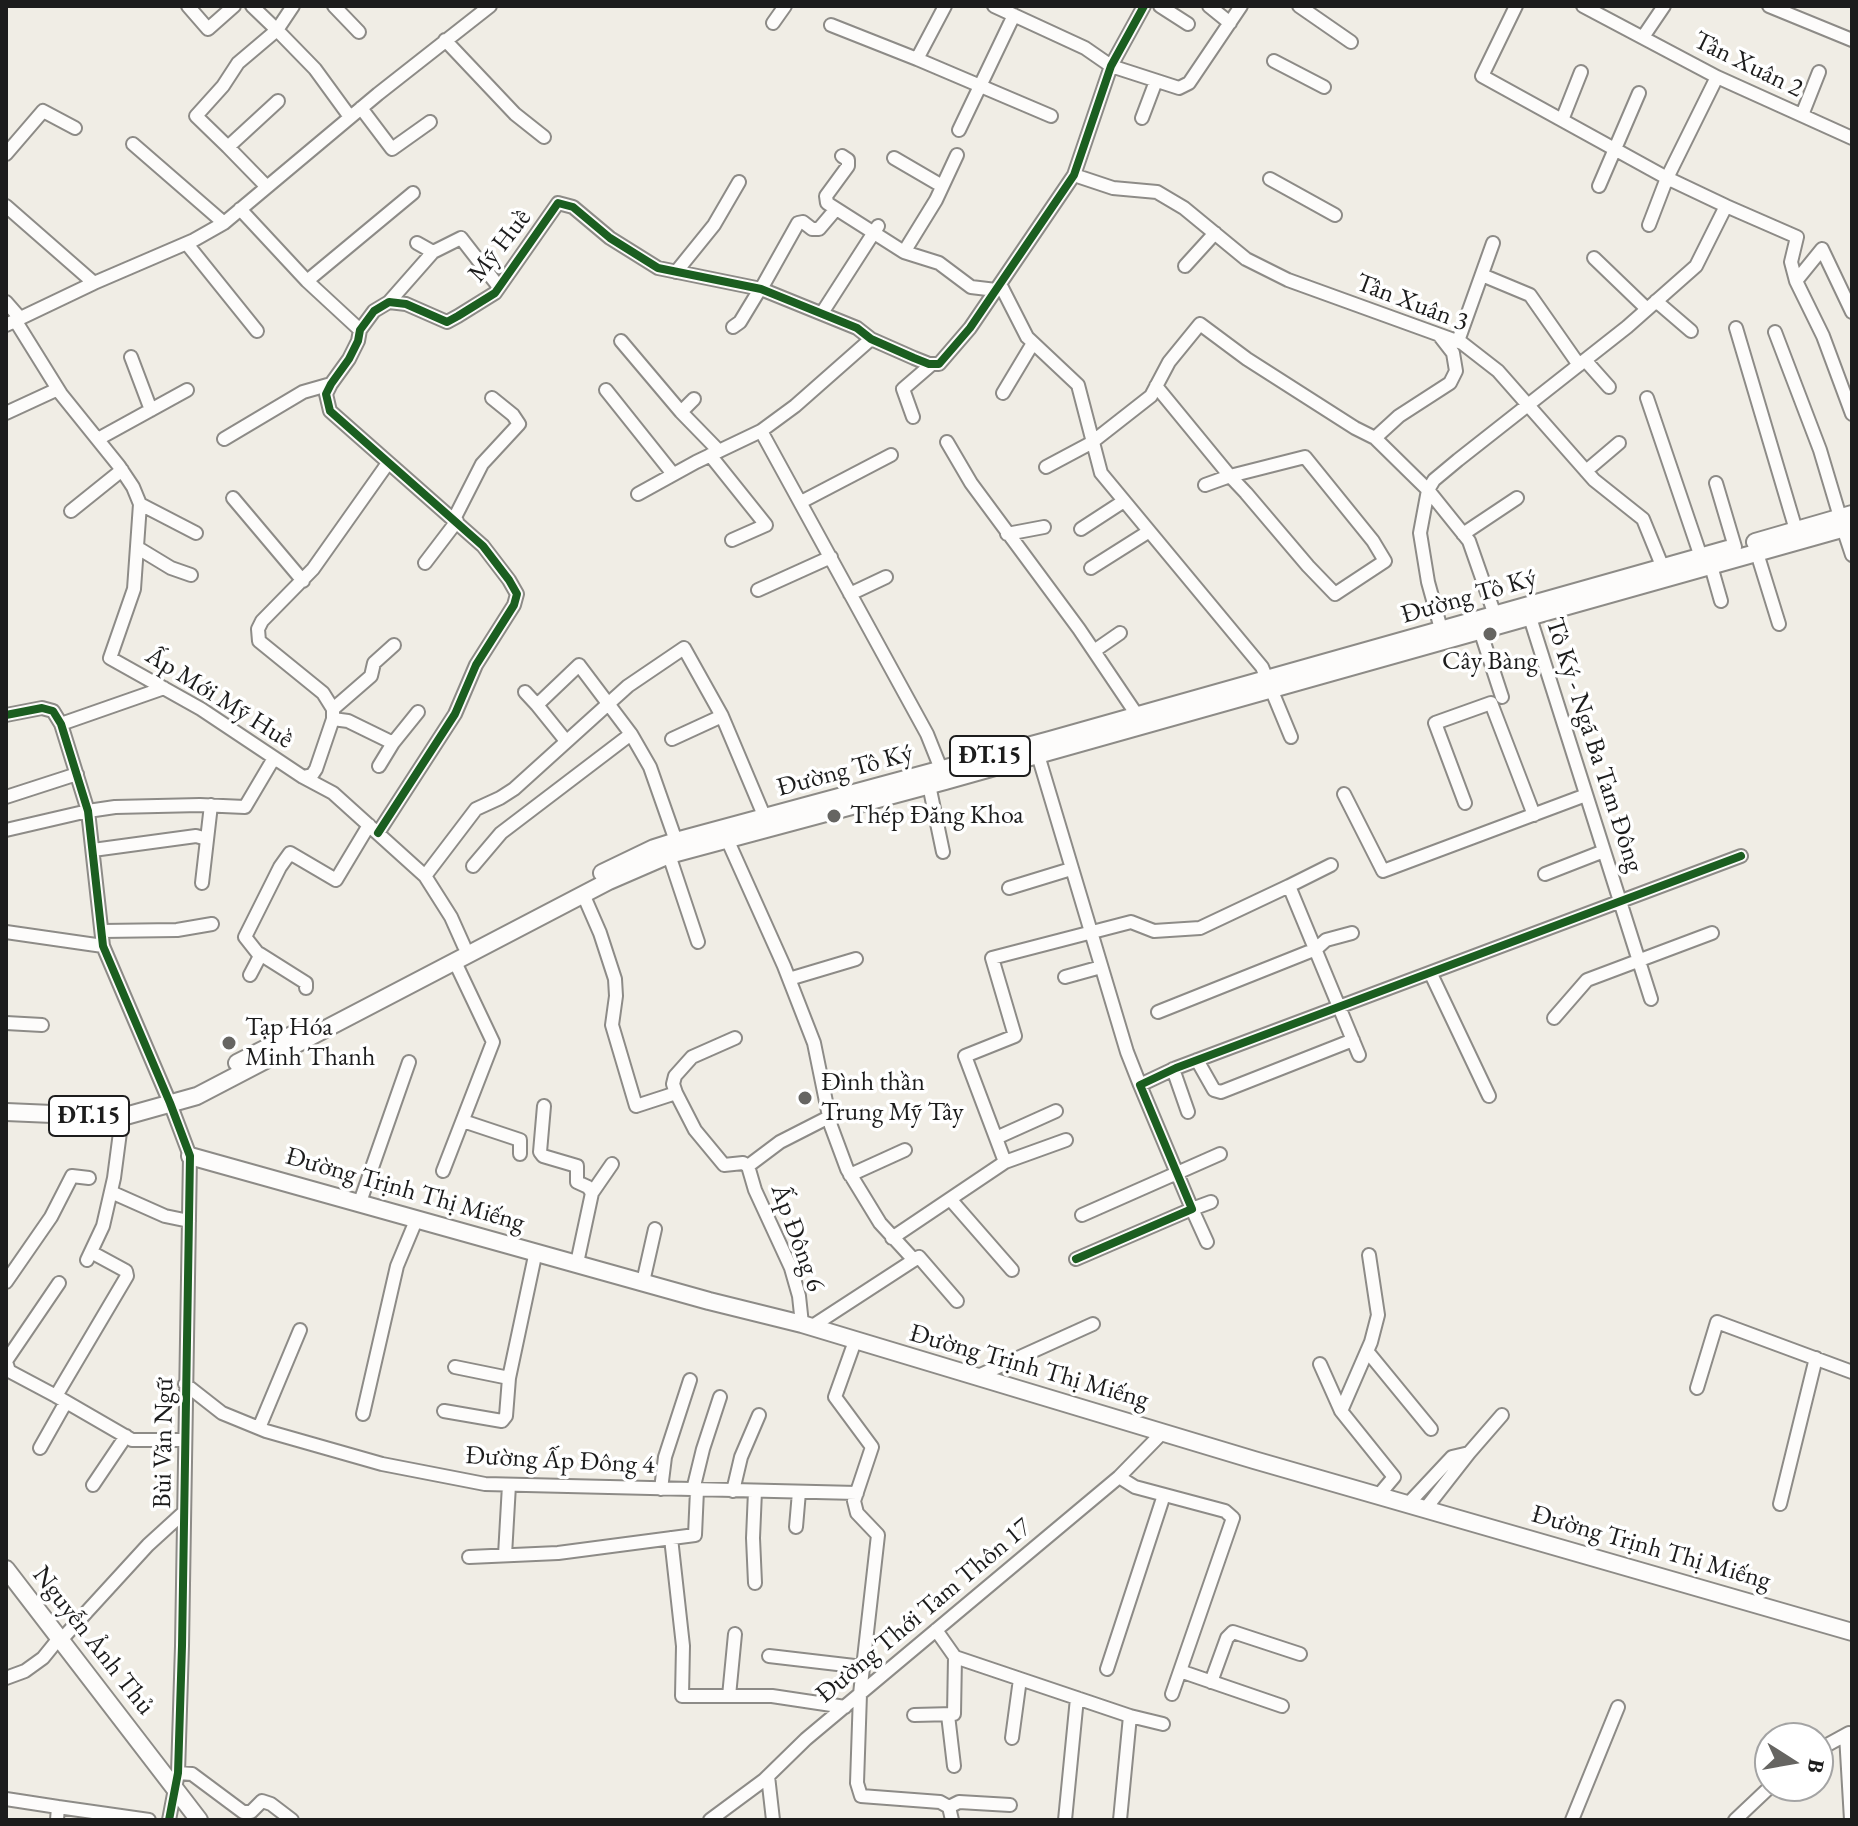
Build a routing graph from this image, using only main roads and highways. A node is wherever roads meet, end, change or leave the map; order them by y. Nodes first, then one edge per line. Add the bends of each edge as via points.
1 (1847, 521) edge
2 (1706, 561) junction
3 (1528, 611) junction
4 (1497, 620) junction
5 (1268, 684) junction
6 (767, 822) junction
7 (672, 848) junction
8 (170, 1103) junction
9 (6, 1112) edge
10 (190, 1156) road end
11 (6, 1569) edge
12 (1852, 1632) edge
13 (199, 1820) edge

1 - 2 main road, Đường Tô Ký / ĐT.15 via 1757,553
1 - 2 main road, Đường Tô Ký / ĐT.15 via 1735,547
2 - 3 main road, Đường Tô Ký / ĐT.15
2 - 3 main road, Đường Tô Ký / ĐT.15 via 1663,568
3 - 4 main road, Đường Tô Ký / ĐT.15
4 - 5 main road, Đường Tô Ký / ĐT.15 via 1441,629
4 - 5 main road, Đường Tô Ký / ĐT.15 via 1480,630
5 - 6 main road, Đường Tô Ký / ĐT.15 via 1137,715
5 - 6 main road, Đường Tô Ký / ĐT.15 via 1038,755
6 - 7 main road, Đường Tô Ký / ĐT.15
7 - 8 main road, Đường Tô Ký / ĐT.15 via 197,1096
7 - 8 main road, Đường Tô Ký / ĐT.15 via 629,859 193,1086
8 - 9 main road, Đường Tô Ký / ĐT.15 via 122,1117
10 - 12 main road, Đường Trịnh Thị Miếng via 806,1326
11 - 13 main road, Nguyễn Ảnh Thủ via 176,1780

